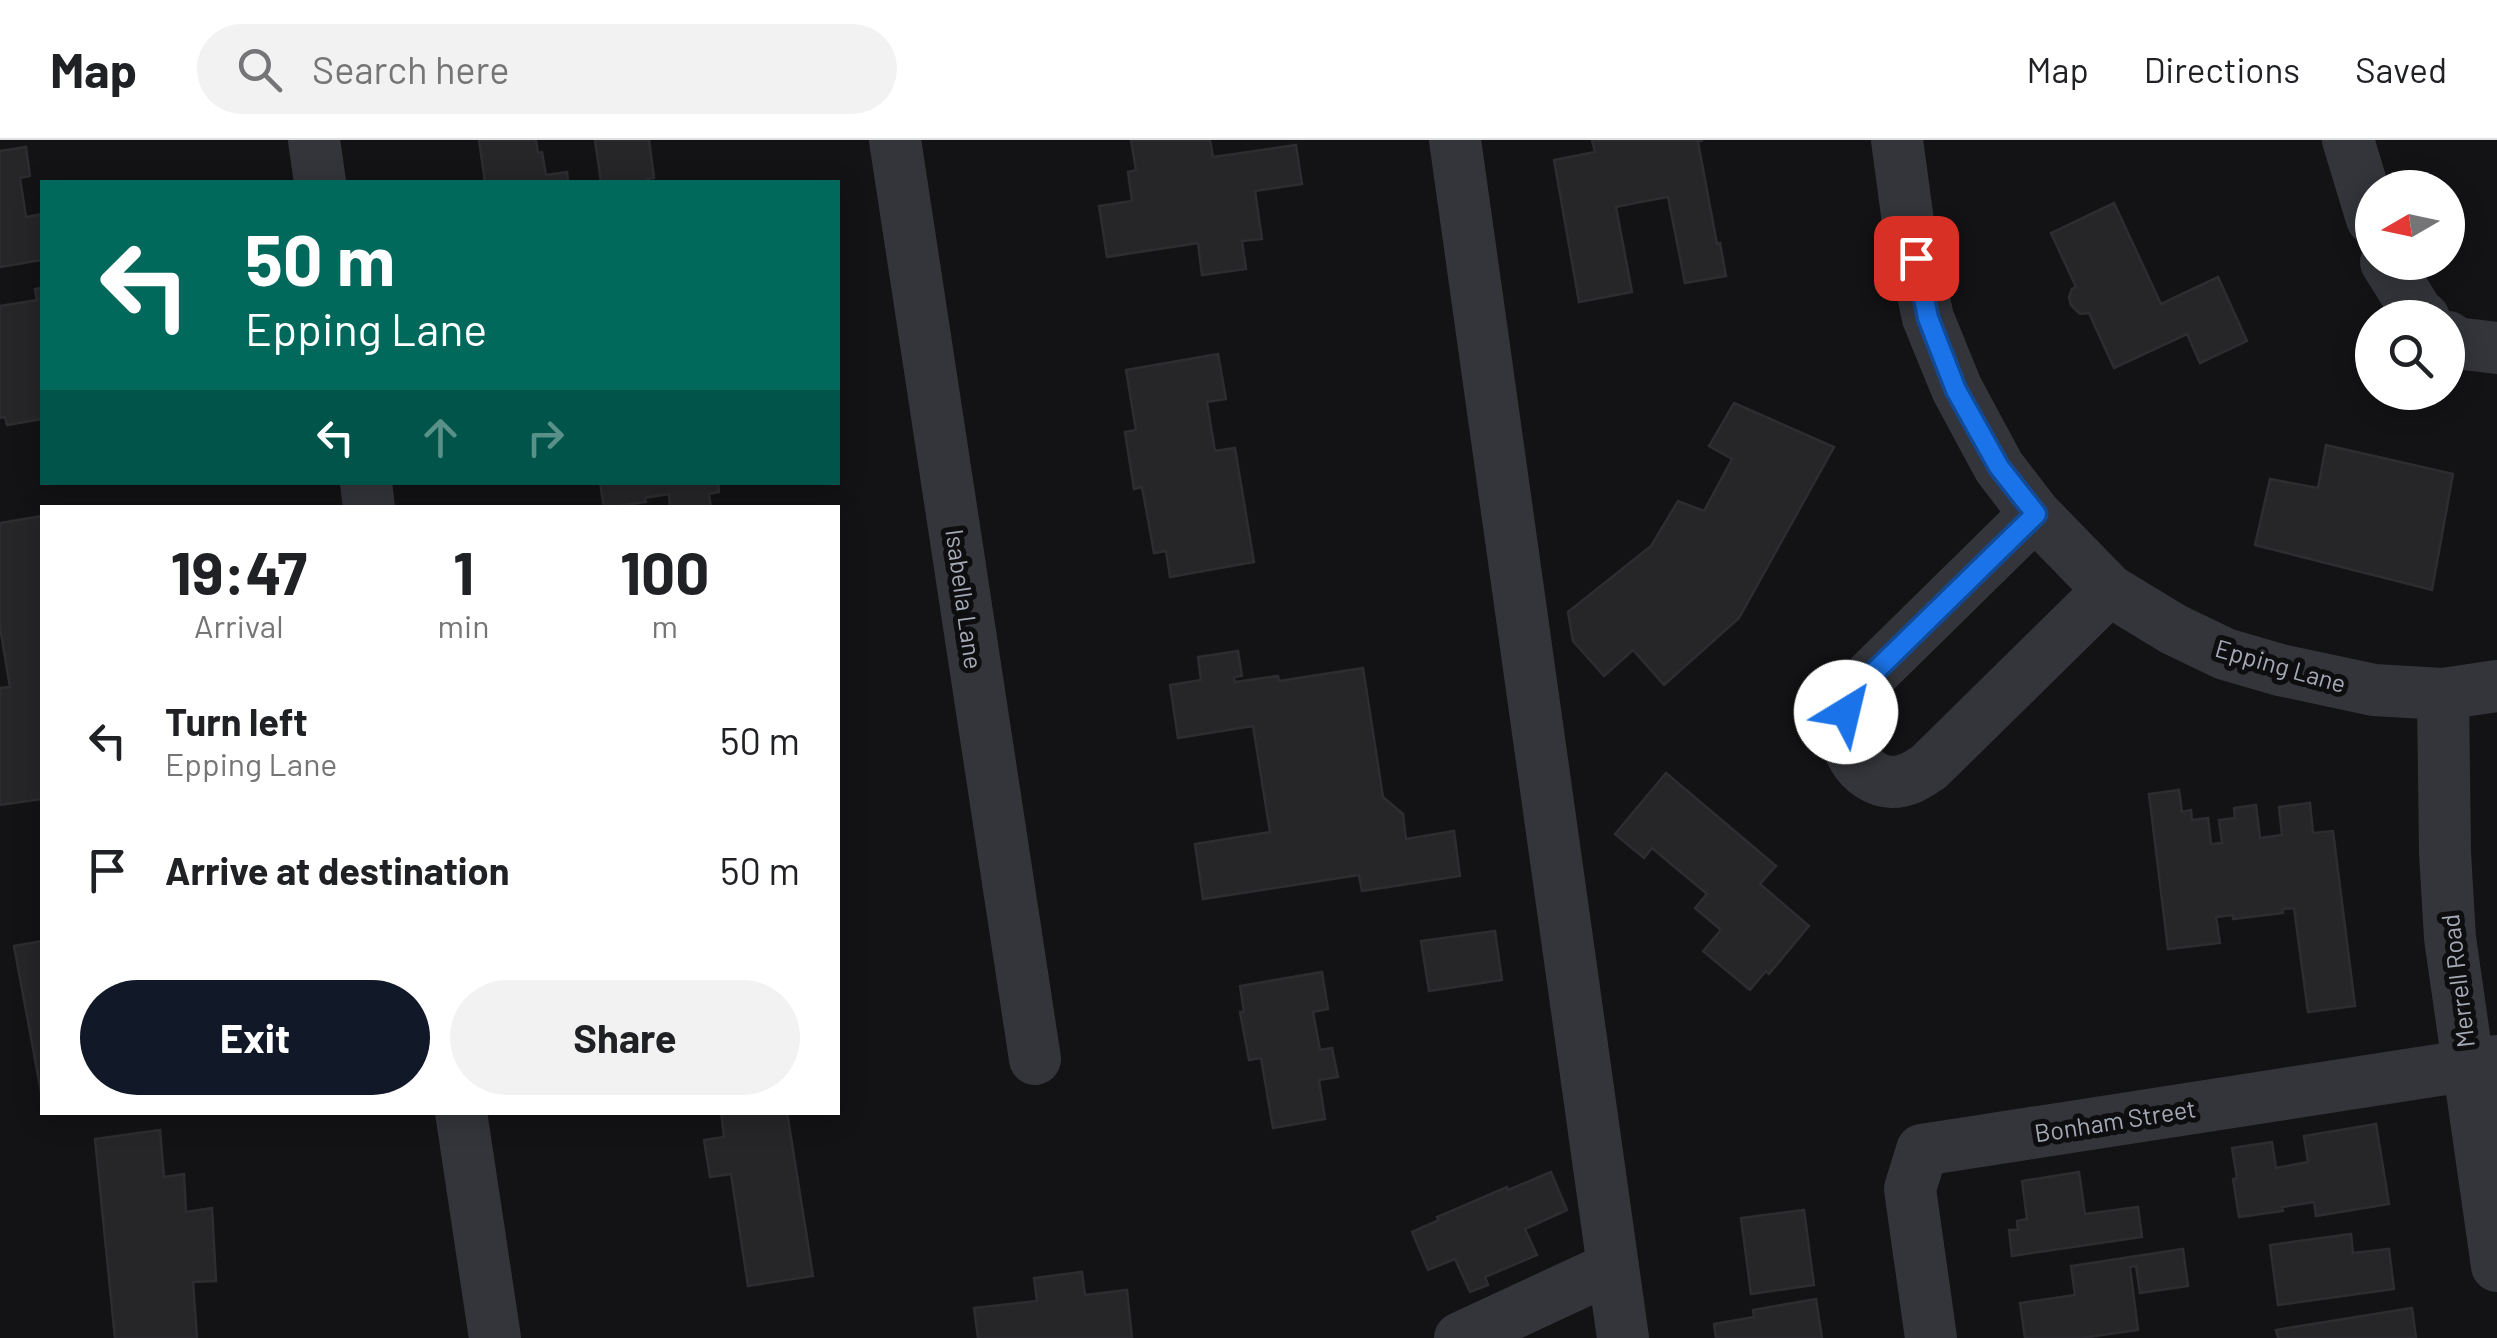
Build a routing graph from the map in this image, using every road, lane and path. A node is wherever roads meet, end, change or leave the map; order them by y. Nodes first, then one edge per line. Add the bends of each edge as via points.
1 (314, 140) edge
2 (895, 140) edge
3 (1455, 140) edge
4 (1896, 140) edge
5 (2348, 140) edge
6 (2357, 170) edge
7 (320, 180) edge
8 (2465, 343) edge
9 (2497, 348) edge
10 (2036, 514) junction
11 (2109, 590) junction
12 (2497, 686) edge
13 (2443, 694) junction
14 (1035, 1059) dead end
15 (2482, 1063) edge
16 (461, 1115) edge
17 (2497, 1266) edge
18 (1613, 1268) junction
19 (495, 1338) edge
20 (1460, 1338) edge
21 (1623, 1338) edge
22 (1931, 1338) edge

1 - 7 street
2 - 14 street, Isabella Lane
3 - 18 street
4 - 10 street, Epping Lane via 1928,318 1956,390 1999,467
5 - 6 street
8 - 9 street
10 - 11 street, Epping Lane
10 - 11 street via 1858,688 1846,712 1845,740 1856,762 1890,782 1929,767
11 - 13 street, Epping Lane via 2225,654 2374,690
12 - 13 street, Epping Lane
13 - 15 street, Merrell Road via 2450,938
15 - 17 street, Merrell Road
15 - 22 street, Bonham Street via 1922,1150 1910,1189
16 - 19 street
18 - 20 street
18 - 21 street

